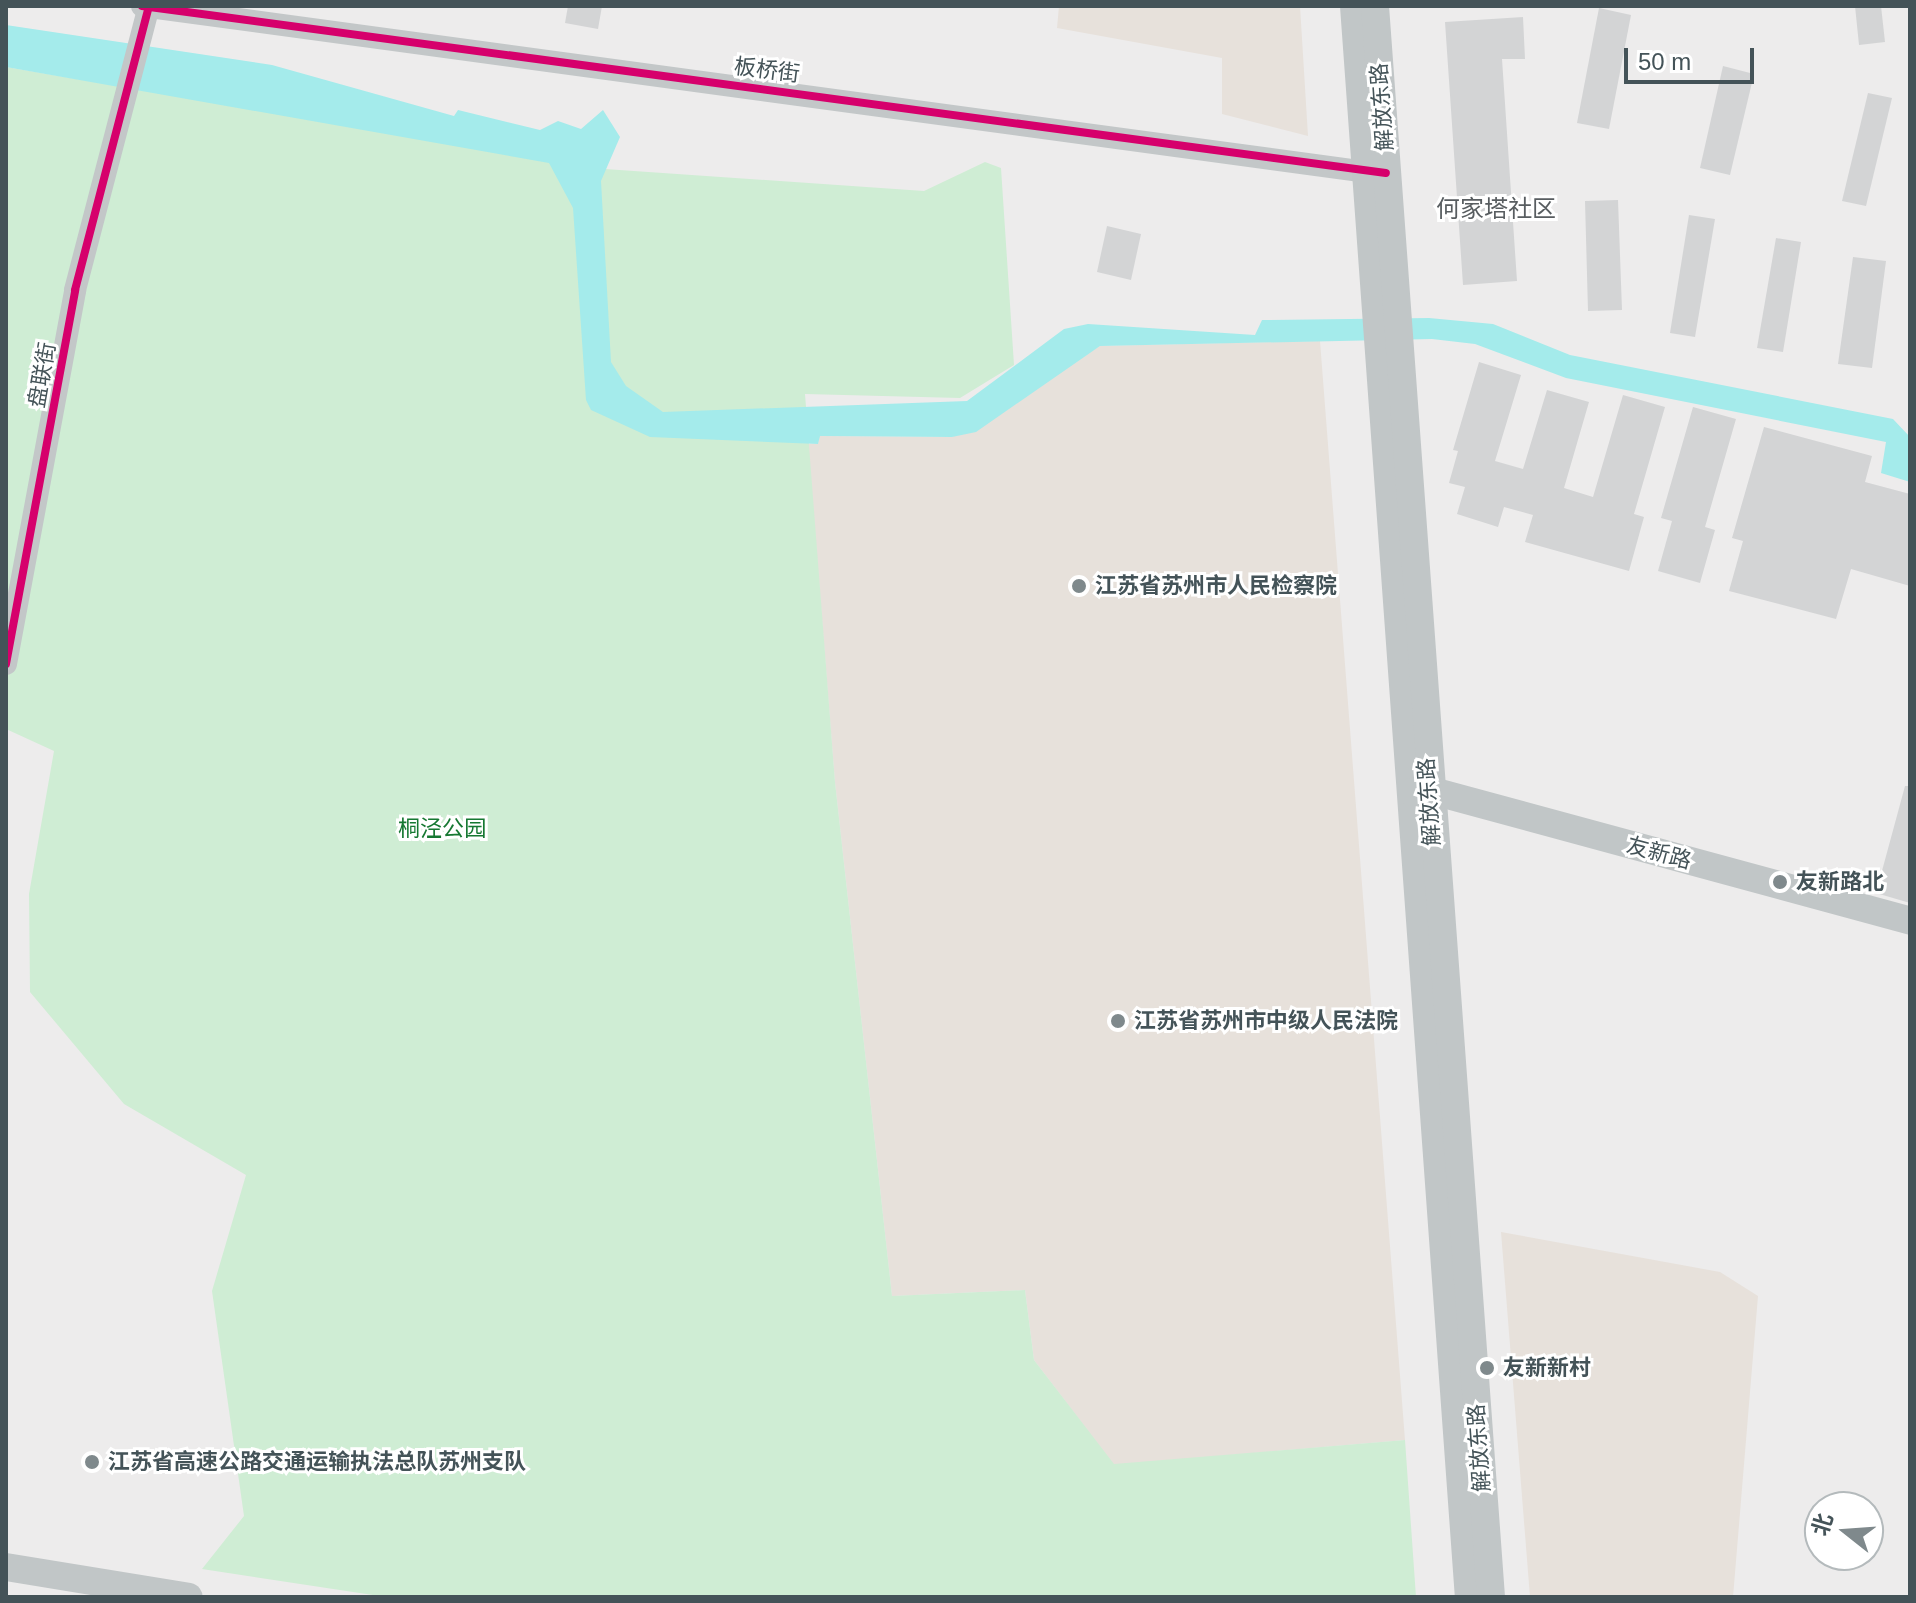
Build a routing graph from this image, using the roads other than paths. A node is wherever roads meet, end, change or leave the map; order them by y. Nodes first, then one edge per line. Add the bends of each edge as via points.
1 (147, 6) edge
2 (1354, 6) edge
3 (1375, 6) edge
4 (1376, 174) junction
5 (6, 664) edge
6 (1419, 800) junction
7 (1910, 921) edge
8 (1910, 939) edge
9 (6, 1567) edge
10 (189, 1597) edge
11 (1469, 1597) edge
12 (1491, 1597) edge

1 - 4 street, 板桥街 via 1017,120
1 - 5 street, 盘联街 via 143,47 75,290
2 - 4 main road, 解放东路
3 - 4 main road, 解放东路
4 - 6 main road, 解放东路
6 - 7 main road, 友新路
6 - 8 main road, 友新路
6 - 11 main road, 解放东路
6 - 12 main road, 解放东路
9 - 10 main road

